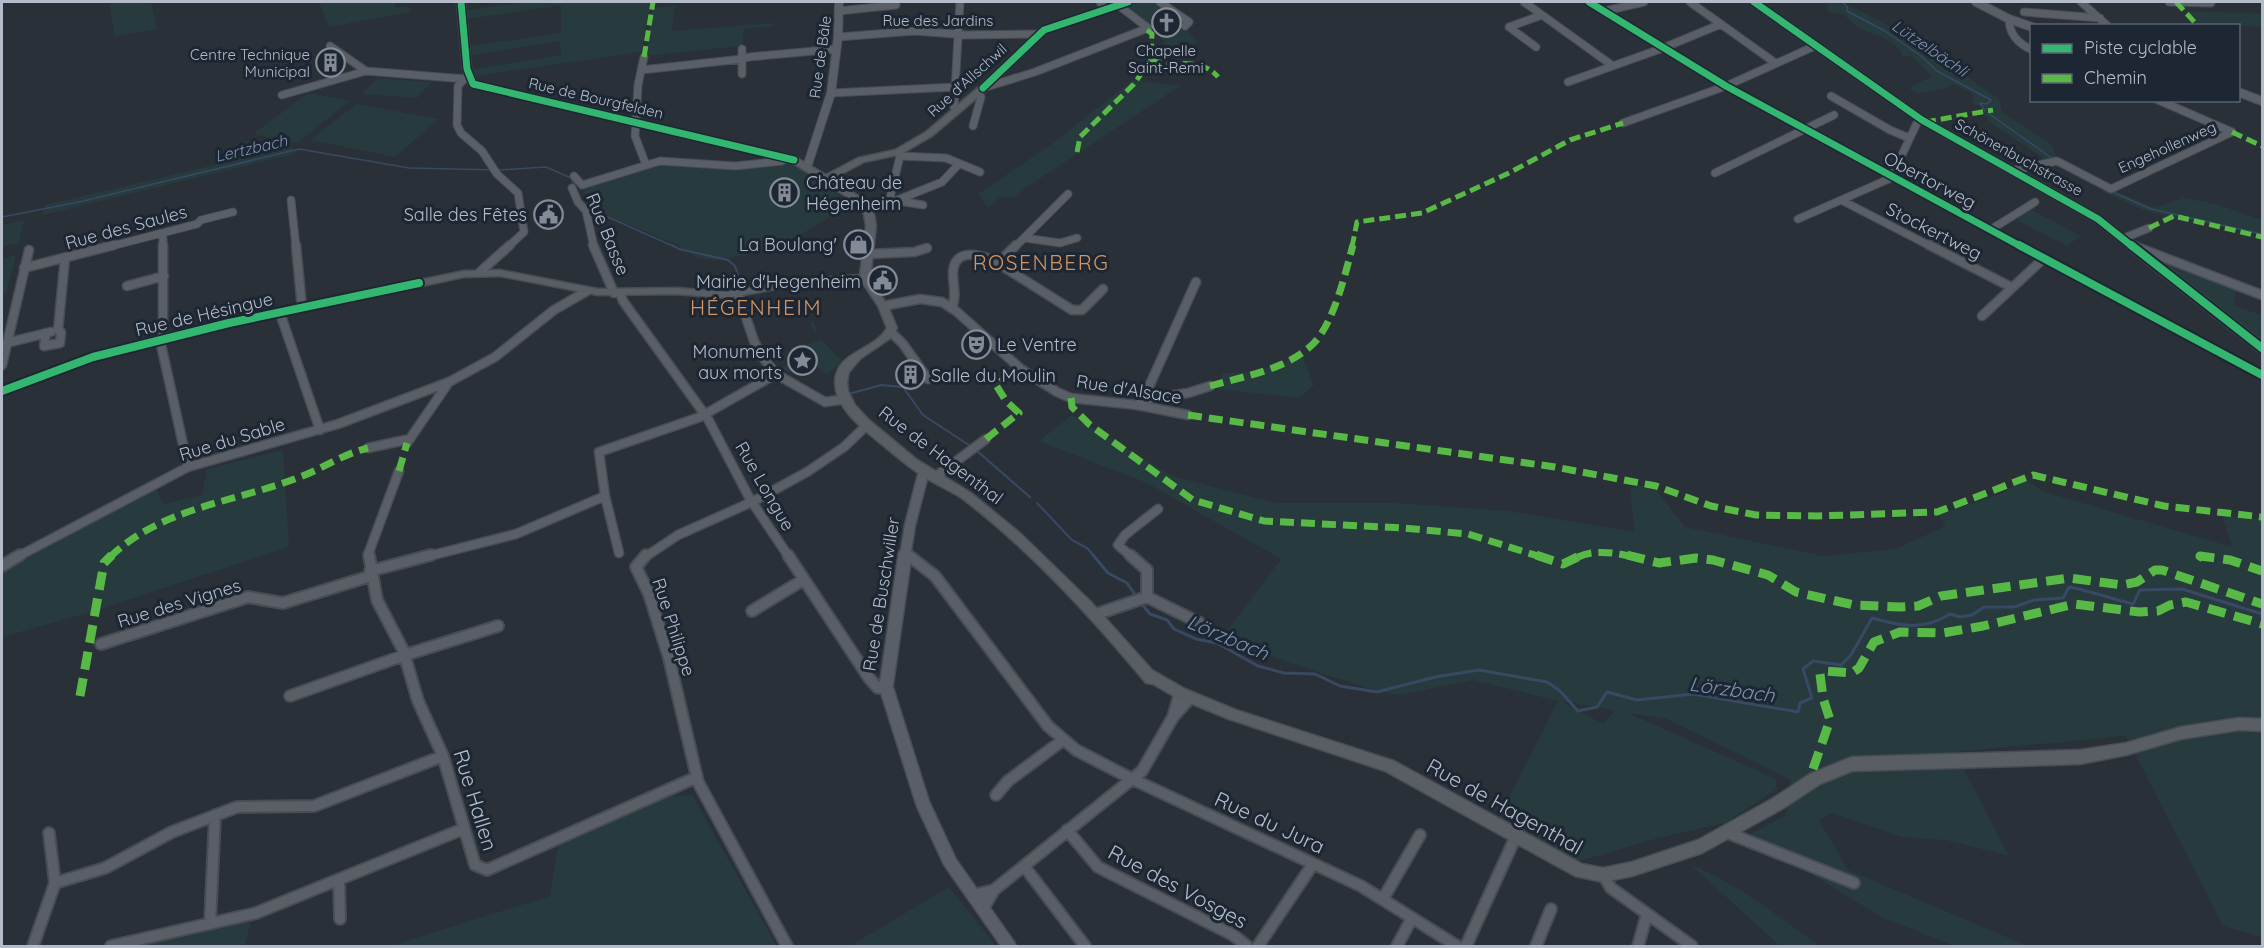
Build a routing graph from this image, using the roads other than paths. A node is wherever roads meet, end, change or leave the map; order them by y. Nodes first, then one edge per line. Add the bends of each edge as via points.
1 (461, 2) edge
2 (839, 2) edge
3 (960, 2) edge
4 (1128, 2) edge
5 (1160, 2) edge
6 (1524, 2) edge
7 (1589, 2) edge
8 (1644, 2) edge
9 (1690, 2) edge
10 (1754, 2) edge
11 (1976, 2) edge
12 (2080, 2) edge
13 (2169, 2) edge
14 (2176, 2) edge
15 (2209, 2) edge
16 (897, 5) dead end
17 (1102, 5) edge
18 (1118, 5) junction
19 (839, 11) junction
20 (1605, 11) junction
21 (2024, 12) dead end
22 (1542, 15) junction
23 (2100, 18) junction
24 (2009, 19) junction
25 (1721, 24) junction
26 (2106, 24) edge
27 (1185, 26) dead end
28 (2030, 27) edge
29 (1038, 34) junction
30 (960, 35) junction
31 (838, 37) junction
32 (330, 46) dead end
33 (1815, 46) junction
34 (1536, 47) dead end
35 (1664, 48) junction
36 (742, 49) dead end
37 (836, 49) junction
38 (2030, 50) edge
39 (644, 57) dead end
40 (742, 59) junction
41 (1774, 62) junction
42 (1613, 66) junction
43 (641, 70) junction
44 (366, 71) junction
45 (742, 74) dead end
46 (466, 79) junction
47 (1568, 82) dead end
48 (1726, 86) junction
49 (955, 87) junction
50 (980, 90) junction
51 (831, 93) junction
52 (2240, 93) edge
53 (282, 95) dead end
54 (1831, 96) dead end
55 (2262, 101) edge
56 (2163, 102) edge
57 (956, 110) junction
58 (1833, 115) dead end
59 (1922, 120) junction
60 (635, 123) junction
61 (1623, 123) dead end
62 (974, 126) dead end
63 (1804, 130) junction
64 (1909, 138) junction
65 (812, 150) junction
66 (899, 154) junction
67 (791, 159) junction
68 (959, 164) junction
69 (646, 165) junction
70 (807, 167) junction
71 (2014, 171) junction
72 (980, 172) dead end
73 (1715, 173) dead end
74 (574, 176) dead end
75 (1891, 178) junction
76 (825, 179) junction
77 (572, 188) dead end
78 (1068, 194) dead end
79 (291, 200) dead end
80 (892, 201) junction
81 (1844, 201) junction
82 (2035, 202) dead end
83 (923, 205) dead end
84 (866, 209) junction
85 (233, 212) dead end
86 (1798, 219) dead end
87 (2149, 228) dead end
88 (1990, 230) junction
89 (164, 233) junction
90 (1025, 238) junction
91 (1077, 238) dead end
92 (2124, 238) junction
93 (2134, 246) junction
94 (927, 248) dead end
95 (29, 250) dead end
96 (868, 254) junction
97 (65, 258) junction
98 (2044, 258) junction
99 (998, 263) junction
100 (24, 268) junction
101 (480, 272) junction
102 (164, 276) junction
103 (865, 279) junction
104 (1196, 282) dead end
105 (127, 286) dead end
106 (2012, 287) junction
107 (1103, 289) dead end
108 (586, 291) junction
109 (617, 293) junction
110 (738, 294) junction
111 (2262, 295) edge
112 (883, 306) junction
113 (952, 307) junction
114 (302, 308) junction
115 (280, 313) junction
116 (1982, 316) dead end
117 (58, 330) junction
118 (891, 332) junction
119 (46, 333) junction
120 (162, 340) junction
121 (6, 343) junction
122 (2262, 348) edge
123 (2, 365) edge
124 (776, 374) junction
125 (2262, 375) edge
126 (928, 379) dead end
127 (449, 382) junction
128 (1210, 386) dead end
129 (2, 391) edge
130 (846, 399) junction
131 (1140, 402) junction
132 (704, 415) junction
133 (1188, 415) dead end
134 (867, 425) junction
135 (320, 430) junction
136 (986, 439) dead end
137 (368, 448) dead end
138 (188, 467) junction
139 (399, 471) dead end
140 (930, 474) junction
141 (605, 496) junction
142 (751, 501) junction
143 (1157, 509) dead end
144 (620, 553) dead end
145 (906, 554) junction
146 (2, 566) edge
147 (371, 573) junction
148 (803, 580) junction
149 (1142, 599) junction
150 (752, 611) dead end
151 (1097, 615) junction
152 (1200, 623) dead end
153 (498, 626) dead end
154 (101, 644) dead end
155 (405, 655) junction
156 (886, 687) junction
157 (290, 696) dead end
158 (1183, 698) junction
159 (2262, 725) edge
160 (1062, 740) junction
161 (443, 756) junction
162 (697, 777) junction
163 (1132, 779) junction
164 (996, 795) dead end
165 (215, 815) junction
166 (463, 829) junction
167 (1067, 830) junction
168 (49, 833) dead end
169 (1728, 833) junction
170 (1420, 835) dead end
171 (1516, 836) junction
172 (1313, 864) junction
173 (1024, 866) junction
174 (1603, 875) junction
175 (339, 880) junction
176 (55, 883) junction
177 (1854, 883) dead end
178 (994, 890) junction
179 (974, 896) junction
180 (1383, 899) junction
181 (983, 909) junction
182 (1551, 909) dead end
183 (1647, 914) junction
184 (1412, 918) junction
185 (340, 919) dead end
186 (210, 924) junction
187 (33, 946) edge
188 (111, 946) edge
189 (787, 946) edge
190 (1009, 946) edge
191 (1085, 946) edge
192 (1247, 946) edge
193 (1258, 946) edge
194 (1396, 946) edge
195 (1456, 946) edge
196 (1466, 946) edge
197 (1536, 946) edge
198 (1638, 946) edge
199 (1692, 946) edge

1 - 46 main road
2 - 19 street, Rue de Bâle
3 - 30 street
4 - 18 main road, Rue d'Allschwil
5 - 27 street via 1189,22
6 - 22 street
7 - 20 street, Obertorweg
8 - 20 street
9 - 25 street
10 - 33 street, Schönenbuchstrasse
11 - 24 street
12 - 23 street
13 - 14 street
14 - 15 street
16 - 19 street
17 - 18 main road, Rue d'Allschwil
17 - 29 main road, Rue d'Allschwil
18 - 50 street via 1148,28
19 - 31 street, Rue de Bâle
20 - 35 street, Obertorweg
21 - 23 street
22 - 34 street via 1509,27
22 - 42 street
23 - 26 street
24 - 28 street
24 - 38 street via 2015,38
25 - 35 street
25 - 41 street
29 - 30 street, Rue des Jardins
29 - 50 main road, Rue d'Allschwil
30 - 31 street, Rue des Jardins via 915,31
30 - 49 street
31 - 37 street, Rue de Bâle
32 - 44 street
33 - 41 street
33 - 59 street, Schönenbuchstrasse
35 - 42 street
35 - 48 street, Obertorweg
36 - 40 street
37 - 40 street
37 - 51 street, Rue de Bâle
39 - 43 street
40 - 43 street
40 - 45 street
41 - 48 street
42 - 47 street
43 - 60 street
44 - 46 street
44 - 53 street
46 - 60 main road, Rue de Bourgfelden via 485,88
46 - 101 street via 458,86 457,125 518,193 524,232
48 - 61 street
48 - 63 street, Obertorweg
49 - 51 street
49 - 57 street
50 - 57 main road, Rue d'Allschwil
50 - 62 street
51 - 65 street, Rue de Bâle
52 - 55 street
54 - 64 street
56 - 71 street, Engehollenweg via 2232,132 2110,189 2057,161
57 - 66 main road, Rue d'Allschwil
58 - 63 street
59 - 64 street
59 - 71 street, Schönenbuchstrasse
60 - 67 main road, Rue de Bourgfelden
60 - 69 street via 635,136
63 - 73 street
63 - 75 street, Obertorweg
64 - 75 street
65 - 67 street
65 - 70 street, Rue de Bâle
66 - 68 street via 943,158
66 - 76 main road, Rue d'Allschwil via 865,159
66 - 80 street
67 - 69 street via 760,165 671,160
67 - 70 main road, Rue de Bourgfelden
68 - 72 street
68 - 80 street via 942,182
69 - 74 street via 582,184
70 - 76 main road, Rue de Bourgfelden
71 - 92 street, Schönenbuchstrasse via 2081,208
75 - 81 street
75 - 88 street, Obertorweg
76 - 84 main road, Rue de Bourgfelden
77 - 109 street, Rue Basse via 586,211 592,242
78 - 90 street
79 - 114 street
80 - 83 street
80 - 84 street
81 - 86 street
81 - 106 street, Stockertweg
82 - 88 street
84 - 96 main road via 871,224
85 - 89 street, Rue des Saules
87 - 92 street
88 - 98 street, Obertorweg
89 - 97 street, Rue des Saules
89 - 102 street
90 - 91 street via 1060,243
90 - 99 street
92 - 93 street, Schönenbuchstrasse
93 - 111 street
93 - 122 street, Schönenbuchstrasse
94 - 96 street
95 - 100 street
96 - 103 main road
97 - 100 street, Rue des Saules
97 - 117 street
98 - 106 street
98 - 125 street, Obertorweg
99 - 107 street via 1072,310 1082,310
99 - 113 street via 977,254 960,258 954,266
100 - 121 street
101 - 108 main road, Rue de Hésingue
101 - 114 main road, Rue de Hésingue
102 - 105 street
102 - 120 street
103 - 110 main road, Rue de Hésingue via 854,283 790,283
103 - 112 main road
104 - 131 street
106 - 116 street
108 - 109 main road, Rue de Hésingue
108 - 127 street, Rue du Sable via 554,310 495,357
109 - 110 main road, Rue de Hésingue
109 - 132 street, Rue Longue
110 - 124 street via 754,341
112 - 113 street, Rue d'Alsace via 928,299
112 - 118 main road
113 - 131 street, Rue d'Alsace via 1018,369 1062,394 1071,398
114 - 115 main road, Rue de Hésingue
115 - 120 main road, Rue de Hésingue
115 - 135 street
117 - 119 street
117 - 119 street via 60,343 44,346
118 - 126 street
118 - 130 main road via 848,365 841,381
119 - 121 street
120 - 129 main road, Rue de Hésingue via 77,362
120 - 138 street
121 - 123 street
124 - 130 street via 825,402
124 - 132 street
127 - 135 street, Rue du Sable
127 - 137 street, Rue du Sable via 408,441
128 - 131 street
130 - 134 main road, Rue de Hagenthal
131 - 133 street, Rue d'Alsace via 1144,408
132 - 141 street via 599,452
132 - 142 street, Rue Longue
134 - 140 main road, Rue de Hagenthal
134 - 142 street, Rue Philippe via 829,458
135 - 138 street, Rue du Sable
136 - 140 street
138 - 146 street, Rue du Sable
139 - 147 street, Rue Hallen via 369,552
140 - 145 street, Rue de Buschwiller via 923,475
140 - 151 main road, Rue de Hagenthal via 976,504
141 - 144 street
141 - 147 street, Rue des Vignes via 516,534
142 - 148 street, Rue Longue
142 - 162 street, Rue Philippe via 675,538 649,553 636,567 649,594 669,658
143 - 149 street via 1118,545 1147,570
145 - 156 street, Rue de Buschwiller
145 - 160 street, Rue du Jura via 935,576
147 - 154 street, Rue des Vignes via 283,603 248,597
147 - 155 street, Rue Hallen via 377,600
148 - 150 street
148 - 156 street, Rue Longue via 874,685
149 - 151 street
149 - 152 street
151 - 158 main road, Rue de Hagenthal via 1157,687
153 - 155 street
155 - 157 street
155 - 161 street, Rue Hallen via 418,702
156 - 179 street, Rue de Buschwiller via 923,804 950,862
158 - 163 street via 1147,765
158 - 171 main road, Rue de Hagenthal via 1389,766
159 - 169 main road, Rue de Hagenthal via 2239,724 2181,733 2080,757 1852,764 1815,779
160 - 163 street, Rue du Jura
160 - 164 street via 1008,781
161 - 165 street via 314,806 237,807
161 - 166 street, Rue Hallen
162 - 166 street, Rue Hallen via 487,870 475,865
162 - 189 street, Rue Philippe
163 - 167 street
163 - 172 street, Rue du Jura
165 - 176 street via 172,832 105,868
165 - 186 street
166 - 175 street
167 - 173 street
167 - 192 street, Rue des Vosges via 1098,867 1233,935
168 - 176 street
169 - 174 main road, Rue de Hagenthal via 1668,859
169 - 177 street
170 - 180 street
171 - 174 main road, Rue de Hagenthal via 1580,871
171 - 196 street
172 - 180 street, Rue du Jura
172 - 193 street
173 - 178 street
173 - 191 street
174 - 183 street via 1611,888
175 - 185 street
175 - 186 street via 256,913
176 - 187 street
178 - 179 street
178 - 181 street
179 - 181 street, Rue de Buschwiller
180 - 184 street, Rue du Jura
181 - 190 street, Rue de Buschwiller
182 - 197 street
183 - 198 street
183 - 199 street
184 - 194 street
184 - 195 street, Rue du Jura
186 - 188 street

